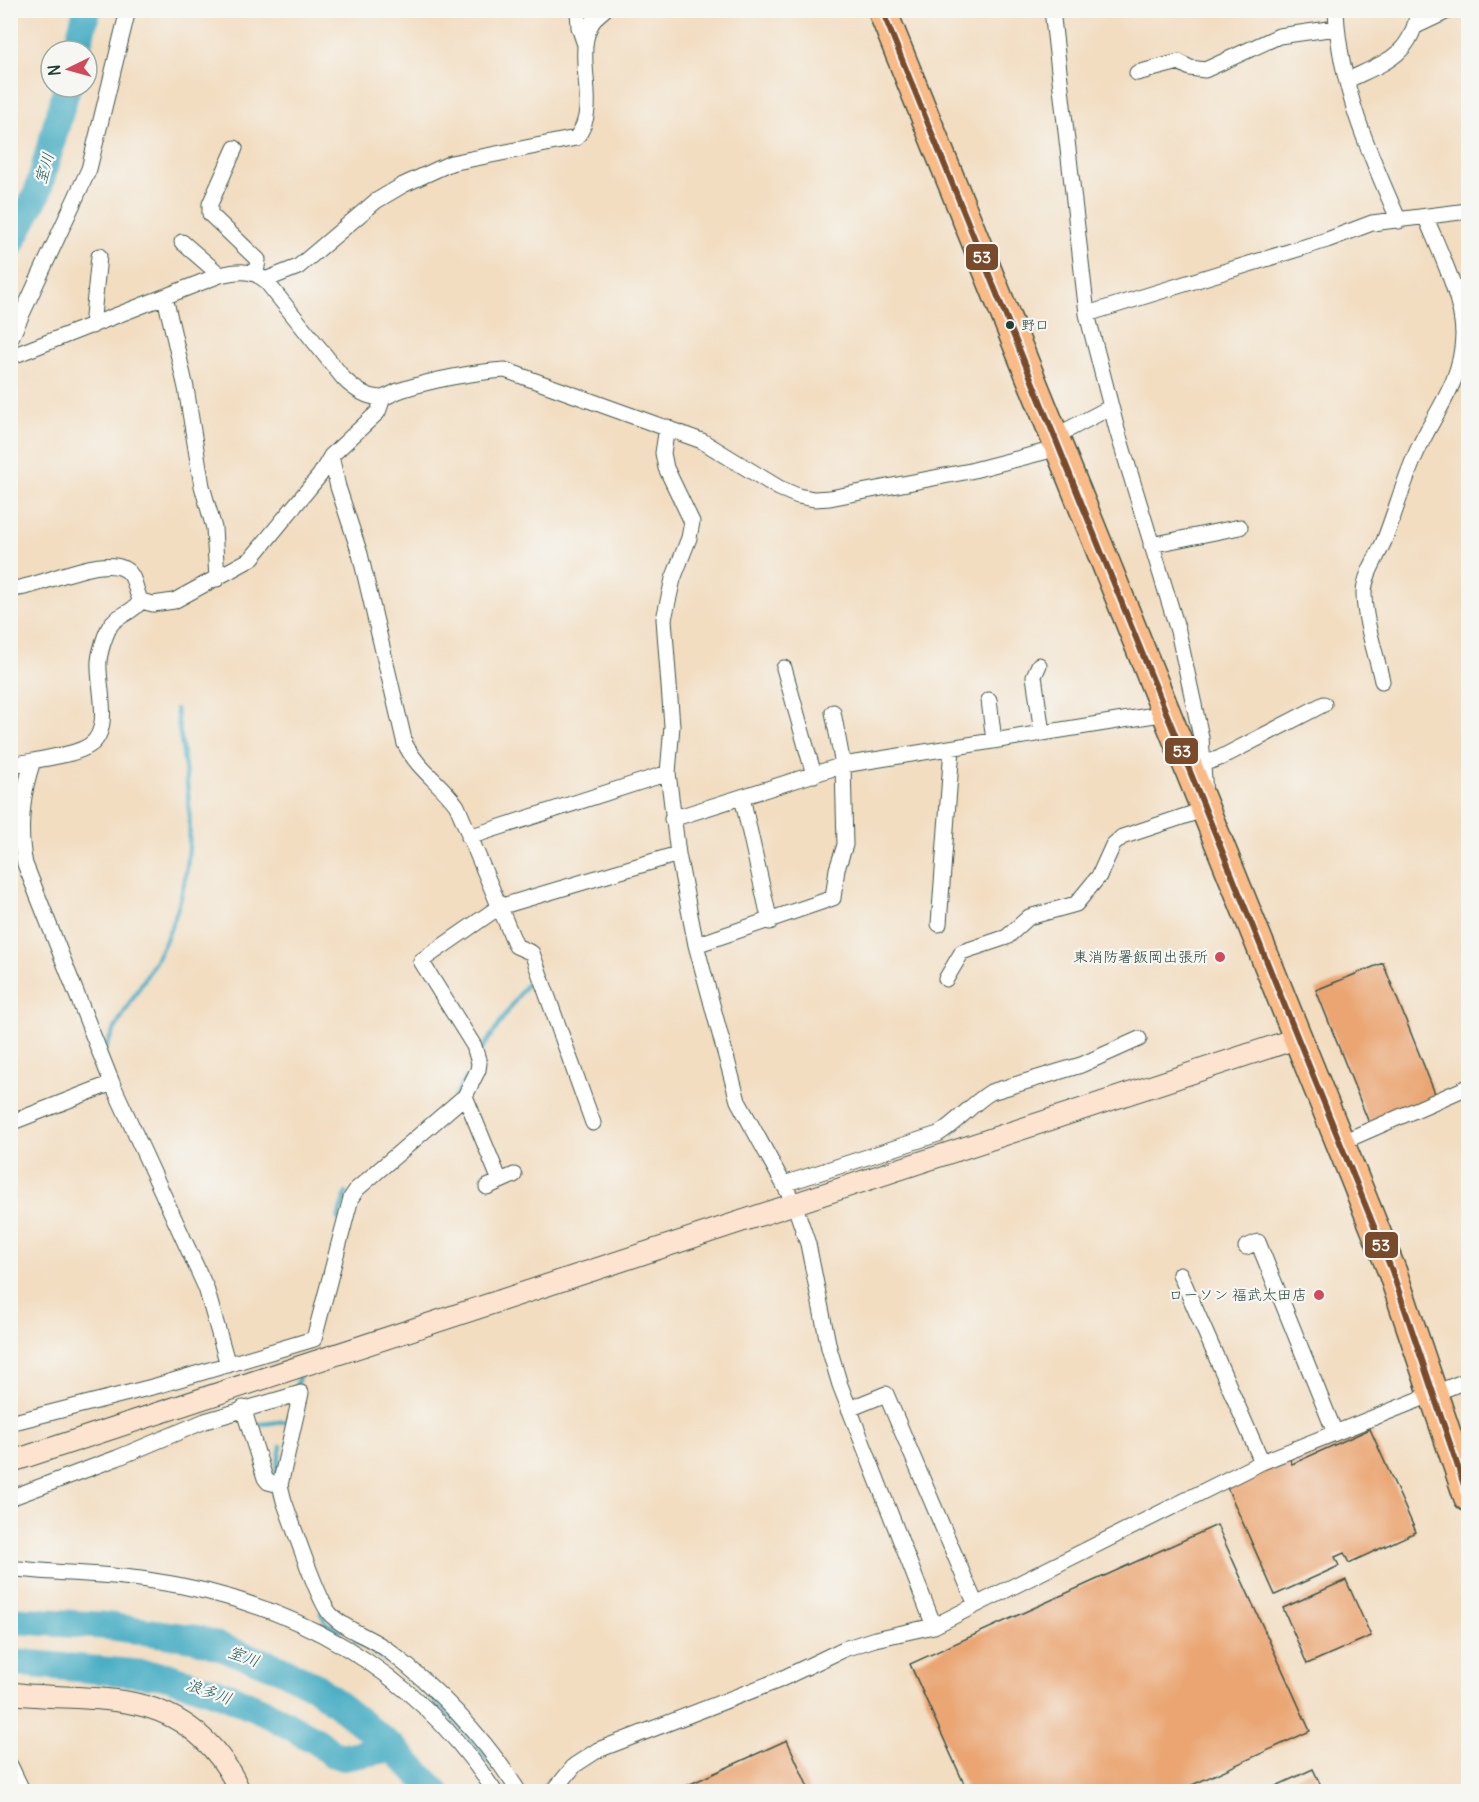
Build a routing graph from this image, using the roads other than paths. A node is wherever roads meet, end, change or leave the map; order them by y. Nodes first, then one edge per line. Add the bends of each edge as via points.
1 (128, 10) edge
2 (578, 10) edge
3 (604, 10) edge
4 (882, 10) edge
5 (1052, 10) edge
6 (1336, 10) edge
7 (1450, 10) edge
8 (1417, 18) edge
9 (1336, 28) junction
10 (585, 45) junction
11 (1137, 73) dead end
12 (1348, 81) junction
13 (235, 148) dead end
14 (1468, 211) edge
15 (1426, 218) junction
16 (1399, 221) junction
17 (182, 242) dead end
18 (99, 256) dead end
19 (220, 275) junction
20 (260, 277) junction
21 (165, 297) junction
22 (1087, 314) junction
23 (92, 326) junction
24 (10, 340) edge
25 (10, 357) edge
26 (383, 398) junction
27 (1111, 407) junction
28 (667, 427) junction
29 (1057, 442) junction
30 (331, 456) junction
31 (1240, 527) dead end
32 (1151, 545) junction
33 (217, 579) junction
34 (10, 589) edge
35 (141, 601) junction
36 (1039, 665) dead end
37 (784, 668) dead end
38 (1382, 681) dead end
39 (989, 700) dead end
40 (1324, 704) dead end
41 (833, 712) dead end
42 (1167, 713) junction
43 (1042, 733) junction
44 (994, 741) junction
45 (952, 748) junction
46 (33, 761) junction
47 (1205, 763) junction
48 (10, 765) edge
49 (843, 765) junction
50 (668, 773) junction
51 (814, 775) junction
52 (742, 797) junction
53 (1206, 809) junction
54 (672, 819) junction
55 (469, 837) junction
56 (678, 854) junction
57 (499, 907) junction
58 (770, 922) junction
59 (939, 924) dead end
60 (696, 945) junction
61 (946, 979) dead end
62 (1139, 1038) dead end
63 (1298, 1038) junction
64 (112, 1083) junction
65 (1468, 1087) edge
66 (465, 1095) junction
67 (10, 1123) edge
68 (593, 1123) dead end
69 (1340, 1143) junction
70 (501, 1181) dead end
71 (784, 1184) junction
72 (794, 1203) junction
73 (1246, 1247) dead end
74 (1180, 1274) dead end
75 (258, 1356) junction
76 (228, 1365) junction
77 (265, 1379) junction
78 (1468, 1380) edge
79 (1434, 1395) junction
80 (272, 1400) junction
81 (243, 1408) junction
82 (849, 1409) junction
83 (10, 1423) edge
84 (1335, 1433) junction
85 (10, 1462) edge
86 (1262, 1462) junction
87 (280, 1485) junction
88 (1468, 1497) edge
89 (10, 1498) edge
90 (10, 1568) edge
91 (976, 1605) junction
92 (934, 1626) junction
93 (10, 1694) edge
94 (10, 1765) edge
95 (23, 1791) edge
96 (240, 1791) edge
97 (495, 1791) edge
98 (519, 1791) edge
99 (553, 1791) edge

1 - 24 street via 89,169
2 - 10 street
3 - 10 street via 589,26
4 - 29 highway
5 - 22 street
6 - 9 street
7 - 8 street
8 - 12 street via 1410,42 1400,52
9 - 11 street via 1279,36 1205,70 1179,62
9 - 12 street via 1340,63
10 - 20 street via 587,114 585,127 576,138 441,167 376,201 298,267
12 - 16 street via 1360,132
13 - 20 street via 210,204 210,214 258,260
14 - 15 street
15 - 16 street
15 - 38 street via 1458,305 1462,348 1445,401 1415,455 1366,581 1365,602
16 - 22 street via 1372,223
17 - 19 street
18 - 23 street
19 - 20 street via 236,272
19 - 21 street
20 - 26 street via 344,379 356,390
21 - 23 street
21 - 33 street via 186,388 202,486 214,528
22 - 27 street
23 - 25 street
26 - 28 street via 400,390 505,370
26 - 30 street via 378,412
27 - 29 street
27 - 32 street
28 - 29 street via 702,441 779,488 814,499 970,471
28 - 50 street via 663,453 666,468 692,522 664,619 672,726
29 - 42 highway
30 - 33 street via 251,559
30 - 55 street via 360,554 403,737 412,759 457,806
31 - 32 street
32 - 47 street via 1178,631
33 - 35 street via 174,601
34 - 35 street via 87,569 116,566 132,576
35 - 46 street via 135,611 110,625 102,650 102,722 98,738 84,748
36 - 43 street via 1034,676
37 - 51 street
39 - 44 street
40 - 47 street
41 - 49 street
42 - 43 street
42 - 53 highway
43 - 44 street
44 - 45 street
45 - 49 street
45 - 59 street
46 - 48 street
46 - 64 street via 23,808 25,864
47 - 53 street
49 - 51 street
49 - 58 street via 845,845 833,898
50 - 54 street
50 - 55 street
51 - 52 street
52 - 54 street
52 - 58 street
53 - 61 street via 1122,837 1113,845 1099,876 1076,904 1029,917 1007,937 962,952
53 - 63 highway
54 - 56 street
55 - 57 street
56 - 57 street
56 - 60 street
57 - 66 street via 421,961 474,1046 479,1063
57 - 68 street via 516,946 532,953
58 - 60 street
60 - 71 street via 738,1101
62 - 71 street via 1081,1065 991,1092 957,1123 938,1134
63 - 69 highway
63 - 72 street
64 - 67 street
64 - 76 street via 206,1288
65 - 69 street
66 - 70 street
66 - 75 street via 351,1198 314,1339
69 - 79 highway via 1392,1271
71 - 72 street
72 - 77 street
72 - 82 street via 808,1244 829,1348
73 - 84 street via 1258,1242
74 - 86 street
75 - 76 street
75 - 77 street
76 - 83 street
77 - 80 street
77 - 85 street
78 - 79 street
79 - 84 street
79 - 88 highway
80 - 81 street
80 - 87 street via 301,1393
81 - 87 street via 265,1478
81 - 89 street
82 - 91 street via 886,1394
82 - 92 street
84 - 86 street
86 - 91 street
87 - 98 street via 329,1614 415,1672 474,1731
90 - 97 street via 107,1574 160,1582 242,1602 316,1631 357,1652 393,1680 446,1731
91 - 92 street
92 - 99 street via 844,1649 777,1681 598,1750 575,1765
93 - 96 street via 144,1706 204,1737
94 - 95 street

